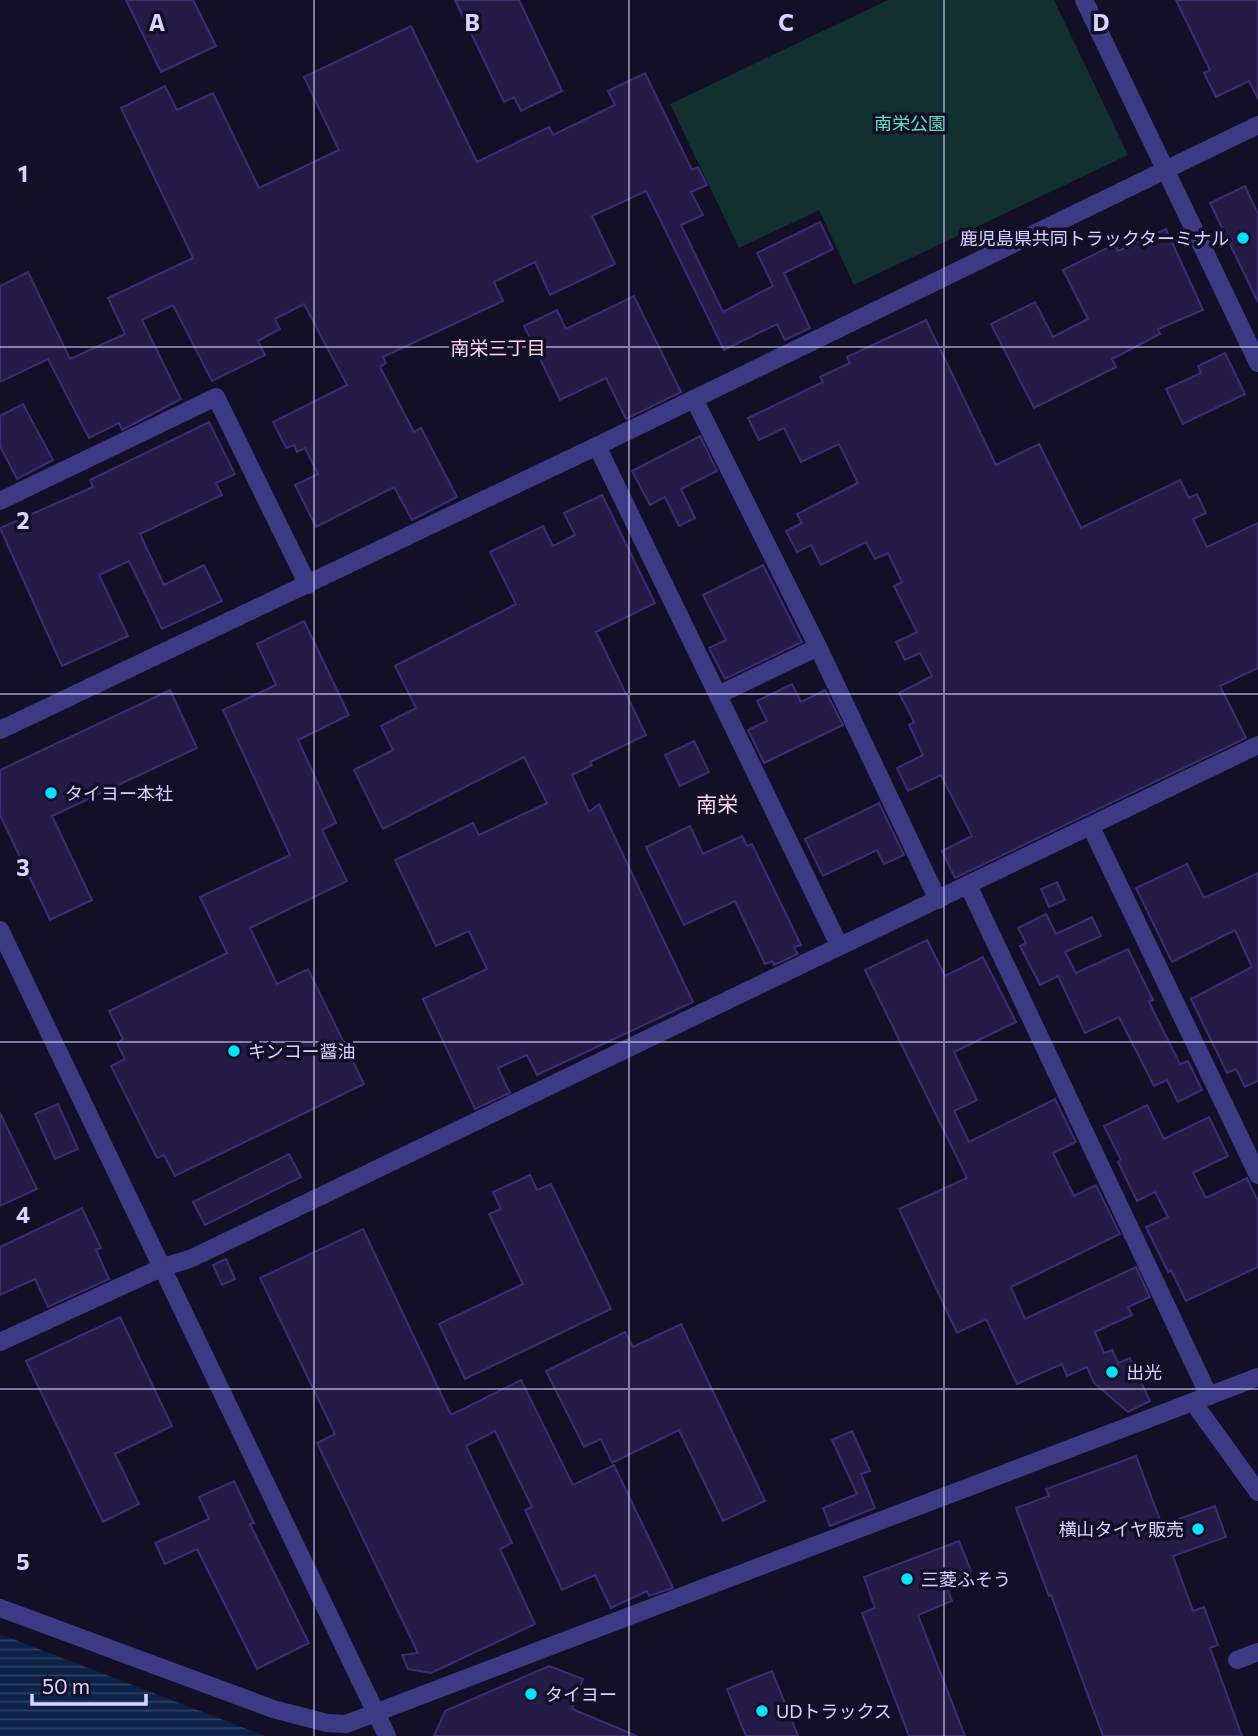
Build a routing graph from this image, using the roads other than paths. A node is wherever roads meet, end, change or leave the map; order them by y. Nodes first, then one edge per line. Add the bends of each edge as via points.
1 (1084, 0) edge
2 (1258, 125) edge
3 (1165, 170) junction
4 (1258, 363) edge
5 (694, 399) junction
6 (597, 446) junction
7 (0, 500) edge
8 (308, 585) junction
9 (818, 647) junction
10 (718, 695) junction
11 (0, 730) edge
12 (1258, 745) edge
13 (1091, 827) junction
14 (968, 886) junction
15 (938, 900) junction
16 (0, 930) edge
17 (839, 945) junction
18 (1258, 1175) edge
19 (163, 1267) junction
20 (0, 1342) edge
21 (1258, 1377) edge
22 (1201, 1399) junction
23 (1258, 1492) edge
24 (0, 1608) edge
25 (1258, 1652) edge
26 (1237, 1660) dead end
27 (377, 1714) junction
28 (387, 1736) edge

1 - 3 street
2 - 3 street
3 - 4 street
3 - 5 street
5 - 6 street
5 - 9 street
6 - 8 street
6 - 10 street
7 - 8 street via 216,397
8 - 11 street
9 - 10 street
9 - 15 street
10 - 17 street
12 - 13 street
13 - 14 street
13 - 18 street
14 - 15 street
14 - 22 street
15 - 17 street
16 - 19 street
17 - 19 street via 190,1259
19 - 20 street
19 - 27 street
21 - 22 street
22 - 23 street
22 - 27 street
24 - 27 street via 273,1709 346,1724
25 - 26 street
27 - 28 street

